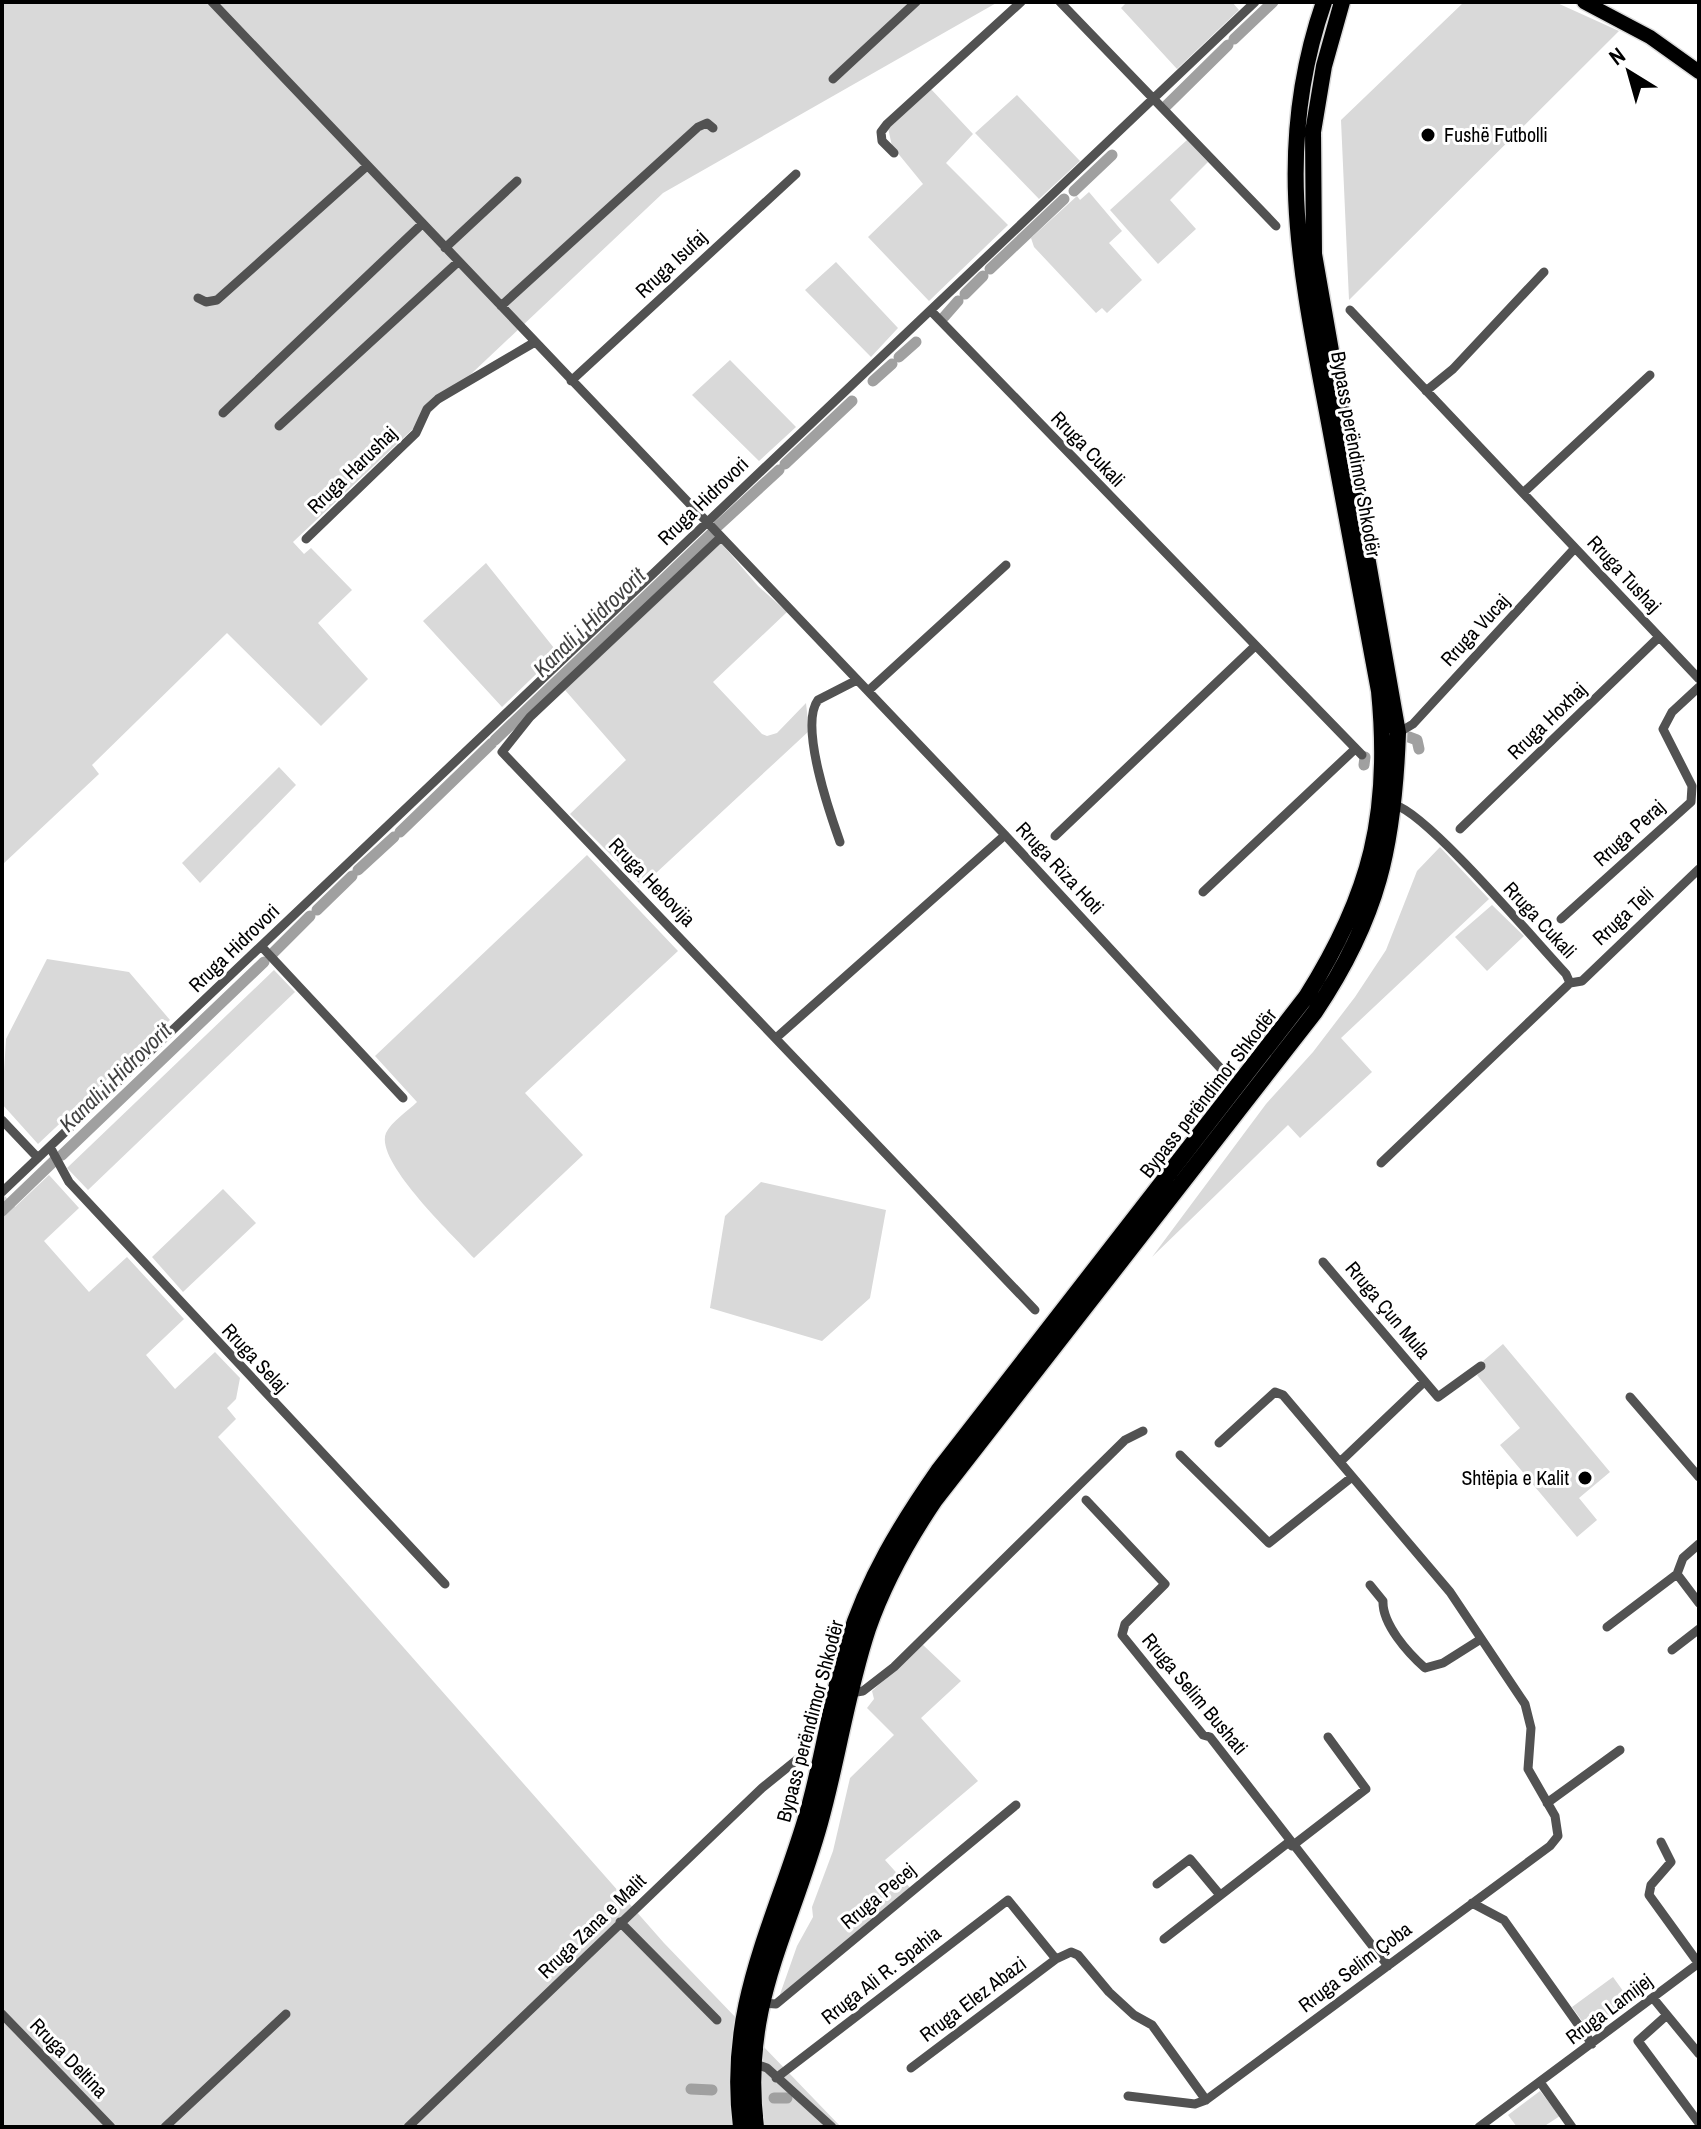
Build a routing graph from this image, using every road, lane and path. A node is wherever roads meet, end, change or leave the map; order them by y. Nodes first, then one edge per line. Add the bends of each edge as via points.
1 (212, 2) edge
2 (916, 2) edge
3 (1021, 2) edge
4 (1060, 2) edge
5 (1255, 2) edge
6 (1324, 2) edge
7 (1342, 2) edge
8 (1584, 2) edge
9 (1699, 72) edge
10 (833, 79) dead end
11 (1153, 99) junction
12 (713, 128) dead end
13 (894, 153) dead end
14 (367, 166) junction
15 (796, 174) dead end
16 (517, 181) dead end
17 (422, 224) junction
18 (1276, 226) dead end
19 (445, 248) junction
20 (458, 262) junction
21 (1544, 272) dead end
22 (198, 298) dead end
23 (501, 306) junction
24 (1350, 310) dead end
25 (931, 311) junction
26 (535, 342) junction
27 (1650, 375) dead end
28 (571, 381) junction
29 (1426, 391) junction
30 (223, 413) dead end
31 (279, 426) dead end
32 (1523, 493) junction
33 (707, 523) junction
34 (720, 538) junction
35 (306, 539) dead end
36 (1575, 548) junction
37 (1006, 565) dead end
38 (1659, 637) junction
39 (1254, 647) junction
40 (1699, 679) edge
41 (857, 680) junction
42 (1699, 687) edge
43 (868, 691) junction
44 (1398, 733) junction
45 (1395, 805) junction
46 (1460, 829) dead end
47 (1005, 835) junction
48 (1055, 836) dead end
49 (840, 842) dead end
50 (1699, 869) edge
51 (1203, 892) dead end
52 (1561, 919) dead end
53 (261, 946) junction
54 (1570, 983) junction
55 (776, 1038) junction
56 (1224, 1072) dead end
57 (403, 1098) dead end
58 (2, 1120) edge
59 (50, 1147) junction
60 (38, 1158) junction
61 (1381, 1163) dead end
62 (2, 1192) edge
63 (1323, 1262) dead end
64 (1035, 1310) dead end
65 (1481, 1366) dead end
66 (1424, 1382) junction
67 (1630, 1397) dead end
68 (1143, 1431) dead end
69 (1219, 1443) dead end
70 (1180, 1455) dead end
71 (1341, 1461) junction
72 (1352, 1477) junction
73 (1699, 1477) edge
74 (1086, 1500) dead end
75 (1699, 1544) edge
76 (1677, 1574) junction
77 (445, 1584) dead end
78 (1370, 1585) dead end
79 (1699, 1603) edge
80 (1607, 1627) dead end
81 (1699, 1629) edge
82 (1481, 1639) junction
83 (1672, 1650) dead end
84 (850, 1693) junction
85 (1328, 1737) dead end
86 (1620, 1750) dead end
87 (804, 1754) dead end
88 (1547, 1803) junction
89 (1016, 1805) dead end
90 (1661, 1842) dead end
91 (1290, 1844) junction
92 (1157, 1884) dead end
93 (1220, 1895) junction
94 (1008, 1900) joint
95 (1472, 1903) junction
96 (620, 1922) junction
97 (1164, 1939) dead end
98 (1056, 1959) junction
99 (1699, 1964) edge
100 (1388, 1966) junction
101 (1653, 1998) junction
102 (761, 2003) junction
103 (2, 2014) edge
104 (286, 2014) dead end
105 (1667, 2015) junction
106 (717, 2020) dead end
107 (1592, 2044) junction
108 (1699, 2054) edge
109 (752, 2063) junction
110 (911, 2068) dead end
111 (776, 2078) junction
112 (1540, 2082) junction
113 (1128, 2096) dead end
114 (1206, 2100) junction
115 (1699, 2123) edge
116 (111, 2127) edge
117 (165, 2127) edge
118 (408, 2127) edge
119 (741, 2127) edge
120 (756, 2127) edge
121 (832, 2127) edge
122 (1479, 2127) edge
123 (1572, 2127) edge

1 - 14 street
2 - 10 street
3 - 13 street via 887,124 882,141
4 - 11 street
5 - 11 street, Rruga Hidrovori
6 - 119 highway, Bypass perëndimor Shkodër via 1295,134 1294,207 1379,691 1383,784 1369,867 1336,950 1306,997 938,1471 871,1582 848,1641 807,1816 750,1984 738,2037
7 - 44 highway, Bypass perëndimor Shkodër via 1313,132 1314,254
8 - 9 main road via 1650,37
11 - 18 street
11 - 25 street, Rruga Hidrovori
12 - 23 street via 707,123 698,127
14 - 17 street
14 - 22 street via 217,300
15 - 28 street, Rruga Isufaj
16 - 19 street
17 - 19 street
17 - 30 street
19 - 20 street
20 - 23 street
20 - 31 street
21 - 29 street
23 - 26 street
24 - 29 street, Rruga Tushaj
25 - 33 street, Rruga Hidrovori
25 - 39 street, Rruga Cukali
26 - 28 street
26 - 35 street, Rruga Harushaj via 438,399 416,433
27 - 32 street
28 - 33 street
29 - 32 street, Rruga Tushaj
32 - 36 street, Rruga Tushaj
33 - 34 street, Rruga Riza Hoti
33 - 53 street, Rruga Hidrovori
34 - 41 street, Rruga Riza Hoti
34 - 55 street, Rruga Hebovija via 530,717 502,752
36 - 38 street, Rruga Tushaj
36 - 44 street, Rruga Vucaj via 1413,724
37 - 43 street
38 - 40 street, Rruga Tushaj
38 - 46 street, Rruga Hoxhaj
39 - 48 street
39 - 51 street, Rruga Cukali via 1358,753
41 - 43 street, Rruga Riza Hoti
41 - 49 street via 818,700 811,718 819,771
42 - 52 street, Rruga Peraj via 1672,712 1663,729 1692,786 1691,802
43 - 47 street, Rruga Riza Hoti
44 - 45 highway, Bypass perëndimor Shkodër
45 - 54 street, Rruga Cukali via 1409,810 1446,846
45 - 84 highway, Bypass perëndimor Shkodër via 1386,858 1367,916 1336,980 935,1500 884,1588
47 - 55 street
47 - 56 street, Rruga Riza Hoti
50 - 54 street, Rruga Teli via 1582,981
53 - 57 street
53 - 59 street, Rruga Hidrovori
54 - 61 street, Rruga Cukali
55 - 64 street, Rruga Hebovija
58 - 60 street
59 - 60 street, Rruga Hidrovori
59 - 77 street, Rruga Selaj via 69,1182
60 - 62 street, Rruga Hidrovori
63 - 66 street, Rruga Çun Mula
65 - 66 street, Rruga Çun Mula via 1443,1396
66 - 71 street, Rruga Çun Mula
67 - 73 street
68 - 84 street via 1125,1440 894,1667 863,1691
69 - 71 street via 1275,1392
70 - 72 street via 1269,1543
71 - 72 street
72 - 82 street, Rruga Selim Çoba via 1450,1592
74 - 91 street, Rruga Selim Bushati via 1165,1584 1125,1624 1122,1635 1210,1737
75 - 76 street via 1683,1558
76 - 79 street
76 - 80 street
78 - 82 street via 1383,1601 1388,1623 1425,1668
81 - 83 street
82 - 88 street, Rruga Selim Çoba via 1529,1714 1528,1769
84 - 102 highway, Bypass perëndimor Shkodër via 820,1824
85 - 91 street via 1366,1789
86 - 88 street
87 - 96 street, Rruga Zana e Malit
88 - 95 street, Rruga Selim Çoba via 1558,1836
89 - 102 street, Rruga Pecej via 776,2004
90 - 99 street, Rruga Lamijej via 1671,1862 1649,1895
91 - 93 street
91 - 100 street, Rruga Selim Bushati
92 - 93 street via 1190,1859
93 - 97 street
94 - 98 street, Rruga Elez Abazi
94 - 111 street, Rruga Ali R. Spahia
95 - 100 street, Rruga Selim Çoba
95 - 107 street via 1504,1920
96 - 106 street
96 - 118 street, Rruga Zana e Malit
98 - 110 street, Rruga Elez Abazi
98 - 114 street, Rruga Elez Abazi via 1071,1952 1078,1955 1109,1992 1152,2025
99 - 101 street, Rruga Lamijej
100 - 114 street, Rruga Selim Çoba
101 - 105 street
101 - 107 street, Rruga Lamijej
102 - 109 highway, Bypass perëndimor Shkodër
103 - 116 street, Rruga Deltina
104 - 117 street
105 - 108 street
105 - 115 street via 1638,2041
107 - 112 street, Rruga Lamijej
109 - 111 street
109 - 120 highway, Bypass perëndimor Shkodër
111 - 121 street
112 - 122 street, Rruga Lamijej
112 - 123 street
113 - 114 street via 1195,2104

